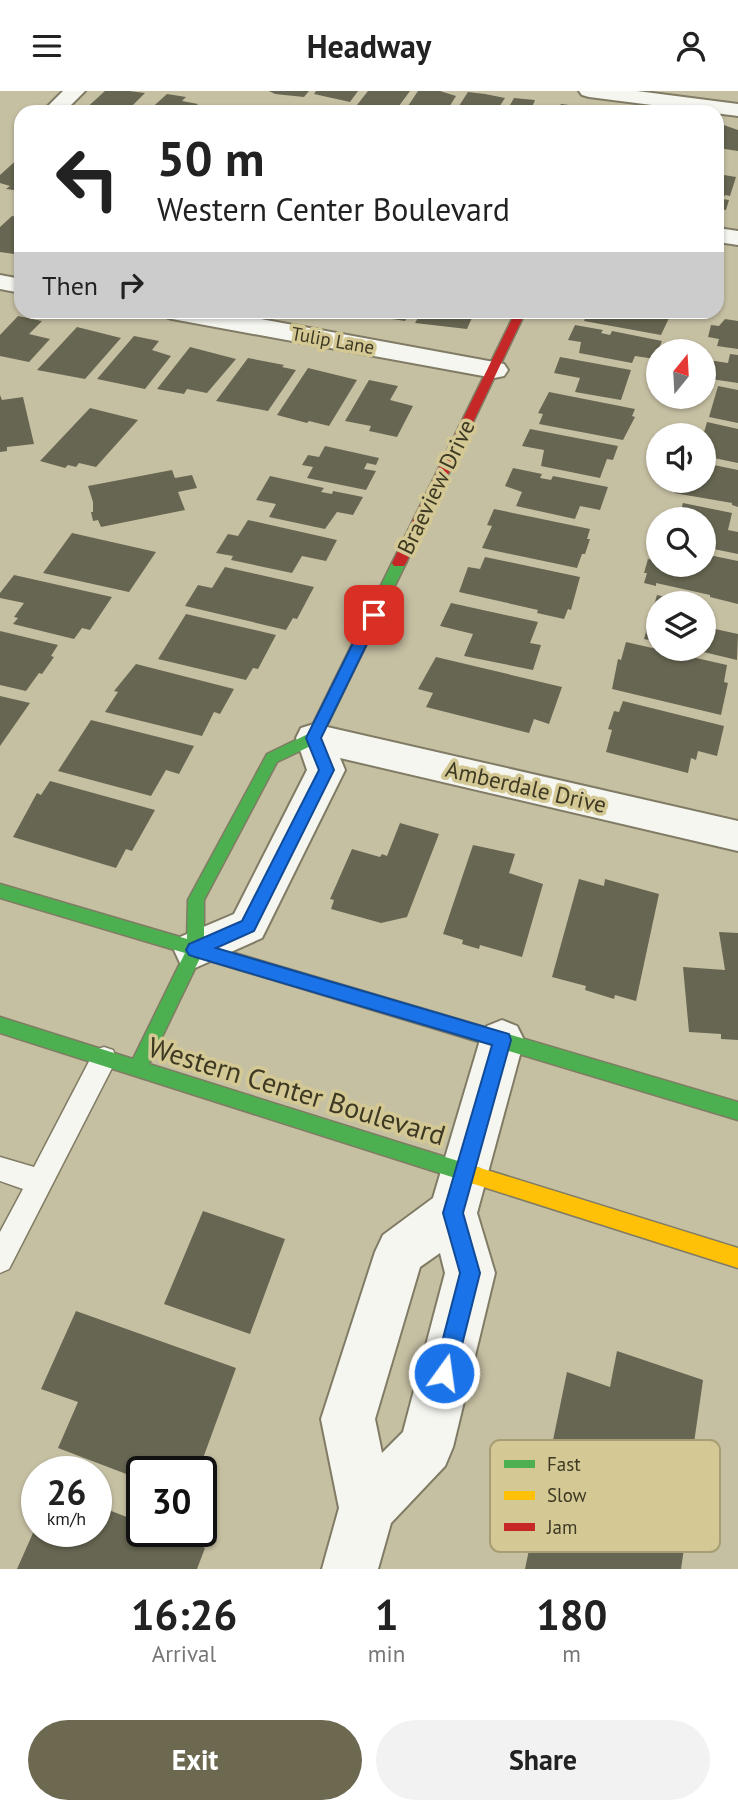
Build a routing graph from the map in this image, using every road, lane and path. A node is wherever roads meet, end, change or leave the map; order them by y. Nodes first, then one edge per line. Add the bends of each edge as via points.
1 (75, 91) edge
2 (589, 91) edge
3 (60, 105) edge
4 (699, 105) edge
5 (216, 319) edge
6 (517, 319) edge
7 (494, 370) junction
8 (314, 738) junction
9 (738, 836) edge
10 (0, 891) edge
11 (195, 950) junction
12 (0, 1025) edge
13 (502, 1040) junction
14 (104, 1058) junction
15 (137, 1069) junction
16 (738, 1111) edge
17 (0, 1169) edge
18 (40, 1182) junction
19 (459, 1193) junction
20 (738, 1258) edge
21 (0, 1260) edge
22 (367, 1508) junction
23 (350, 1569) edge

1 - 3 street
2 - 4 street
5 - 7 street, Tulip Lane
6 - 7 main road, Braeview Drive
7 - 8 main road, Braeview Drive
8 - 9 street, Amberdale Drive
8 - 11 main road via 272,758 195,900
8 - 11 street via 326,770 248,926
10 - 11 main road
11 - 13 main road
11 - 15 main road
12 - 14 main road, Western Center Boulevard
13 - 16 main road
13 - 19 street
14 - 15 main road, Western Center Boulevard
14 - 18 lane
15 - 19 main road, Western Center Boulevard
17 - 18 lane
18 - 21 lane
19 - 20 main road, Western Center Boulevard
19 - 22 street via 470,1273 426,1447
19 - 22 street via 400,1252 348,1419
22 - 23 street

